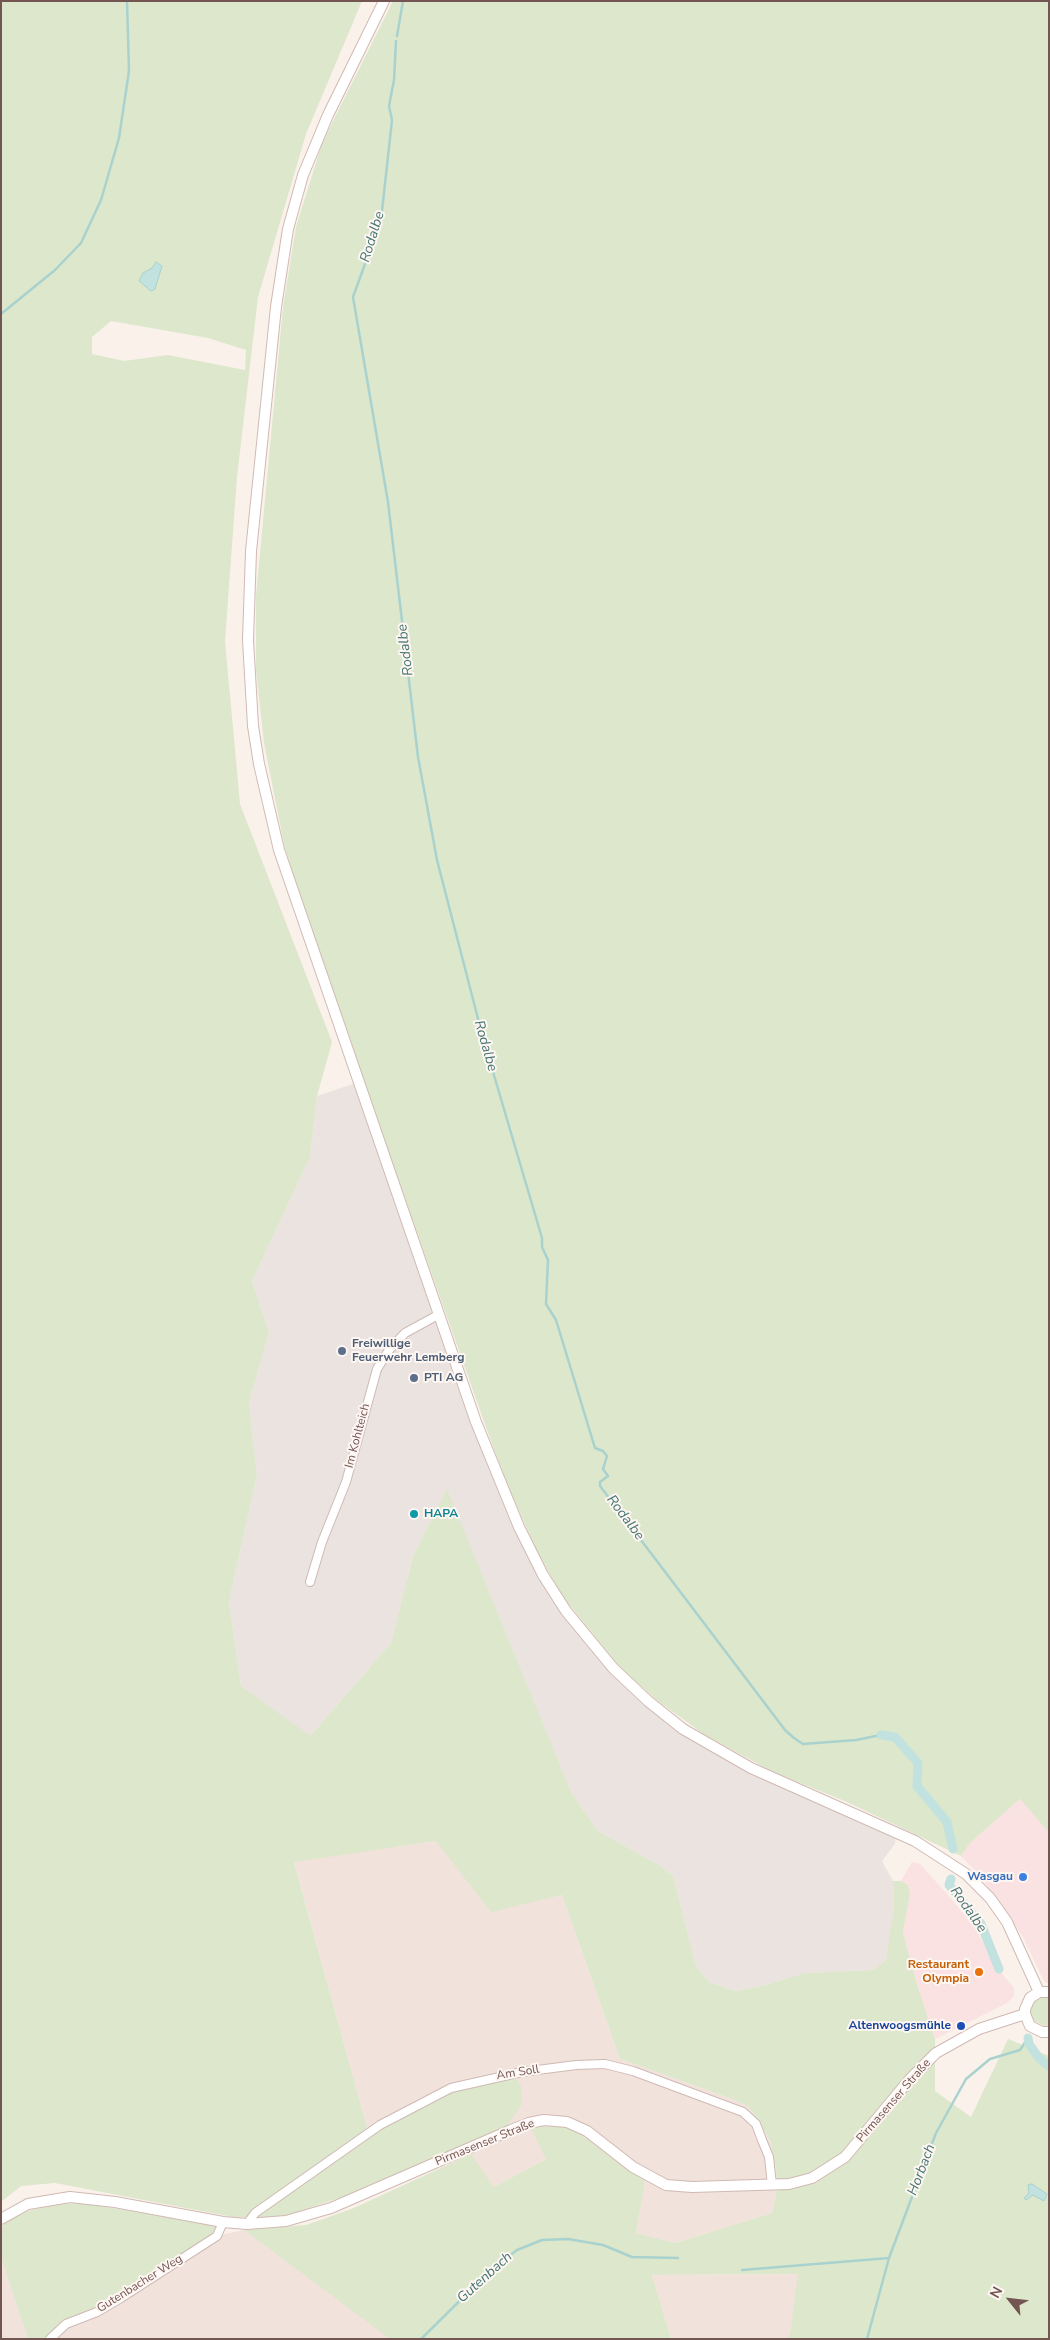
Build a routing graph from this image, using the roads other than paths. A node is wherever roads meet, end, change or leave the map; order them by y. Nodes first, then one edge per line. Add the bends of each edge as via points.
1 (384, 1) edge
2 (438, 1315) junction
3 (310, 1582) dead end
4 (1044, 1992) edge
5 (1025, 2014) junction
6 (1049, 2032) edge
7 (772, 2185) junction
8 (1, 2219) edge
9 (224, 2222) junction
10 (247, 2224) junction
11 (50, 2339) edge

1 - 2 street via 316,142 288,229 276,307 251,551 249,663 259,764 279,850
2 - 3 street, Im Kohlteich via 406,1332 388,1350 377,1369 348,1474
2 - 4 street via 518,1527 554,1592 597,1650 648,1701 709,1745 751,1768 896,1831 966,1874 990,1898 1007,1922
4 - 5 street via 1026,2003
5 - 6 street via 1036,2030
5 - 7 street, Pirmasenser Straße via 979,2029 936,2054 834,2166 812,2178
7 - 10 street, Pirmasenser Straße via 692,2187 666,2184 633,2167 587,2131 567,2122 544,2120 510,2130 314,2214 286,2222
7 - 10 street, Am Soll via 768,2157 756,2124 743,2112 633,2071 605,2064 576,2065 514,2073 451,2088 380,2125 255,2213
8 - 9 street, Pirmasenser Straße via 28,2204 70,2197
9 - 10 street, Pirmasenser Straße
9 - 11 street, Gutenbacher Weg via 216,2236 121,2298 66,2324

